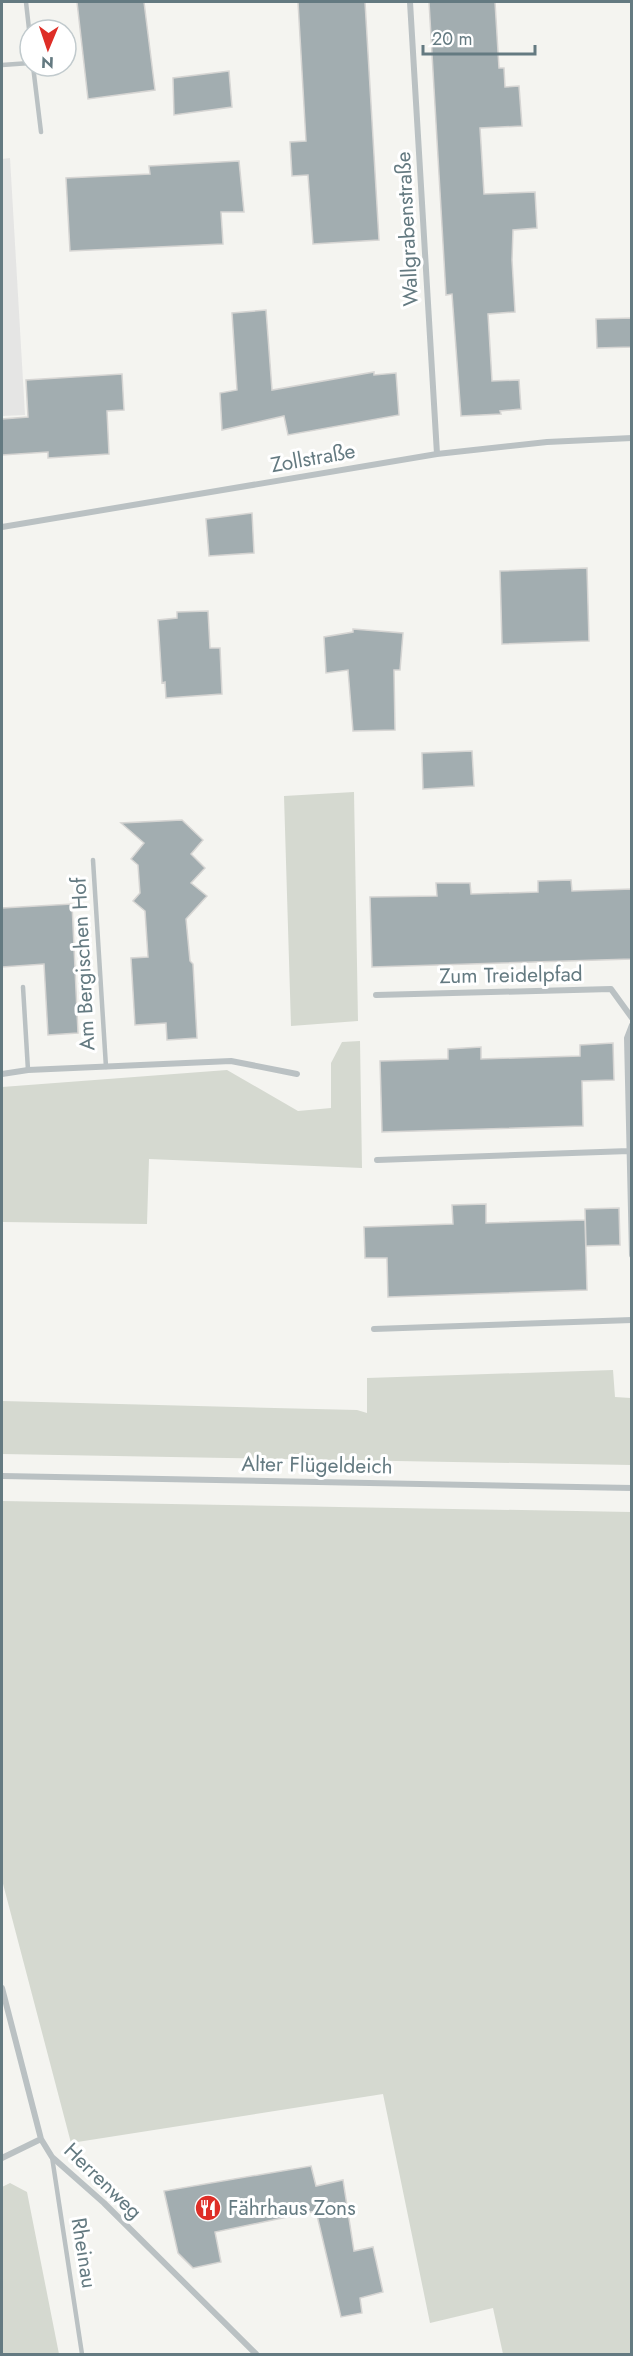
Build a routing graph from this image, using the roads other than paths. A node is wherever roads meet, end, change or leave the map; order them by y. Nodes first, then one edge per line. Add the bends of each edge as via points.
1 (26, 2) edge
2 (411, 2) edge
3 (28, 18) edge
4 (18, 64) edge
5 (2, 65) edge
6 (34, 78) edge
7 (41, 132) dead end
8 (632, 438) edge
9 (437, 454) junction
10 (2, 527) edge
11 (93, 860) dead end
12 (23, 987) dead end
13 (376, 994) dead end
14 (632, 1018) edge
15 (632, 1025) edge
16 (106, 1067) junction
17 (28, 1070) junction
18 (2, 1074) edge
19 (297, 1074) dead end
20 (629, 1151) junction
21 (377, 1160) dead end
22 (632, 1255) edge
23 (632, 1320) edge
24 (374, 1329) dead end
25 (2, 1476) edge
26 (632, 1488) edge
27 (2, 1988) edge
28 (41, 2139) junction
29 (52, 2157) junction
30 (2, 2158) edge
31 (82, 2355) edge
32 (255, 2355) edge

1 - 3 lane
2 - 9 street, Wallgrabenstraße
4 - 5 lane
6 - 7 lane
8 - 9 street, Zollstraße
9 - 10 street, Zollstraße
11 - 16 lane, Am Bergischen Hof
12 - 17 lane
13 - 14 street, Zum Treidelpfad via 611,989
15 - 20 street via 627,1038
16 - 17 street, Am Bergischen Hof
16 - 19 street, Am Bergischen Hof via 231,1061
17 - 18 street, Am Bergischen Hof
20 - 21 street
20 - 22 street
23 - 24 street
25 - 26 street, Alter Flügeldeich
27 - 28 street, Herrenweg
28 - 29 street, Herrenweg
28 - 30 street
29 - 31 lane, Rheinau
29 - 32 street, Herrenweg via 104,2203

